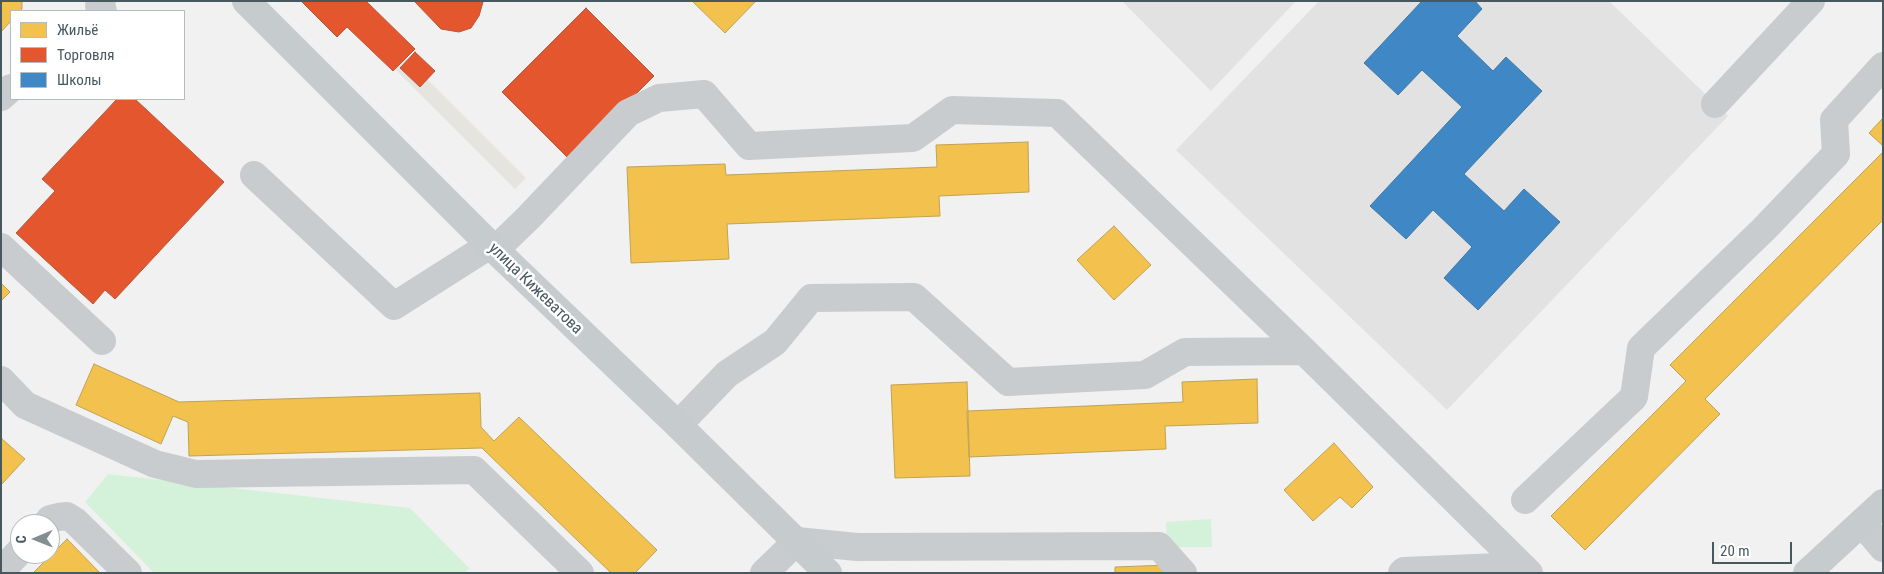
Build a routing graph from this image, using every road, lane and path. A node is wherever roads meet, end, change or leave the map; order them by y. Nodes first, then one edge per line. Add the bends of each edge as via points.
1 (246, 1) edge
2 (1811, 1) edge
3 (1883, 66) edge
4 (1715, 104) dead end
5 (254, 175) dead end
6 (1, 248) edge
7 (492, 248) junction
8 (102, 341) dead end
9 (1304, 351) junction
10 (1, 380) edge
11 (678, 425) junction
12 (1525, 500) dead end
13 (1883, 503) edge
14 (60, 517) edge
15 (1862, 523) junction
16 (796, 541) junction
17 (1883, 548) edge
18 (10, 562) edge
19 (1525, 570) edge
20 (1, 571) edge
21 (578, 572) edge
22 (128, 573) edge
23 (764, 573) edge
24 (828, 573) edge
25 (1183, 573) edge
26 (1402, 573) edge
27 (1807, 573) edge

1 - 7 main road, улица Кижеватова
2 - 4 lane
3 - 12 lane via 1834,120 1836,154 1641,348 1634,397
5 - 7 lane via 394,306
6 - 8 lane
7 - 9 lane via 529,217 628,113 659,98 704,94 749,146 914,138 952,110 1057,113
7 - 11 main road, улица Кижеватова
9 - 11 lane via 1185,352 1145,375 1008,382 914,297 811,298 775,342 727,374
9 - 19 lane
10 - 21 lane via 26,405 155,464 196,474 474,470
11 - 16 main road, улица Кижеватова
13 - 15 main road
14 - 22 lane via 67,516 75,521
15 - 17 lane
15 - 27 main road
16 - 23 lane
16 - 24 main road, улица Кижеватова
16 - 25 lane via 857,546 1159,546
18 - 20 lane
19 - 26 lane

